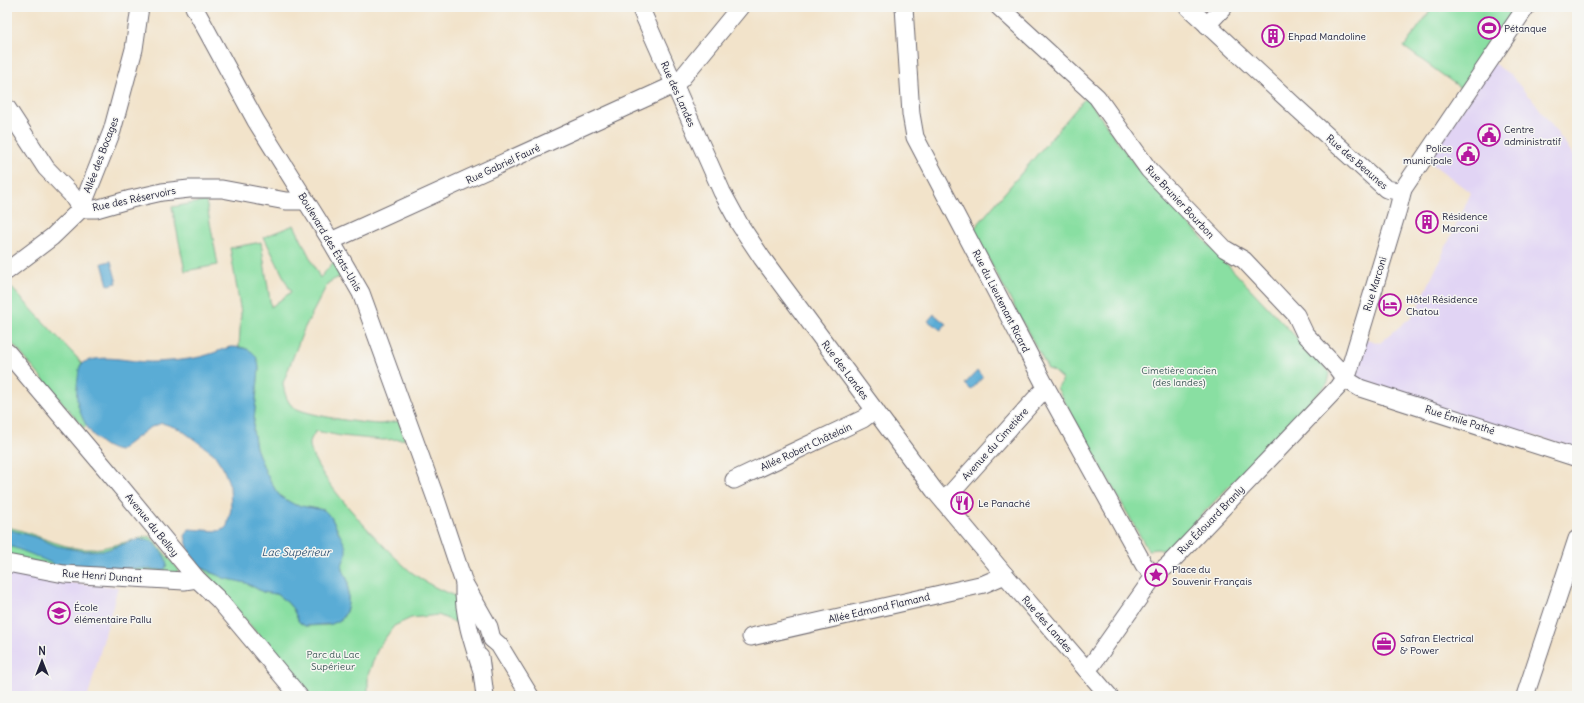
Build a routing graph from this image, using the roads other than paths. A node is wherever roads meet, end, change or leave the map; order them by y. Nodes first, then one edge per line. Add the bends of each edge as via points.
1 (140, 7) edge
2 (194, 7) edge
3 (640, 7) edge
4 (740, 7) edge
5 (904, 7) edge
6 (999, 7) edge
7 (1188, 7) edge
8 (1224, 7) edge
9 (1526, 7) edge
10 (1207, 25) junction
11 (674, 85) junction
12 (7, 108) edge
13 (1403, 188) junction
14 (305, 201) junction
15 (81, 209) junction
16 (331, 241) junction
17 (7, 271) edge
18 (7, 352) edge
19 (1345, 379) junction
20 (1046, 387) junction
21 (875, 410) junction
22 (1577, 458) edge
23 (734, 480) dead end
24 (944, 501) junction
25 (1577, 539) edge
26 (7, 563) edge
27 (1005, 575) junction
28 (1156, 575) junction
29 (197, 579) junction
30 (464, 583) junction
31 (469, 632) junction
32 (752, 637) dead end
33 (490, 639) junction
34 (481, 668) junction
35 (1086, 668) junction
36 (299, 696) edge
37 (485, 696) edge
38 (530, 696) edge
39 (1109, 696) edge
40 (1525, 696) edge

1 - 15 street, Allée des Bocages via 134,49 112,130
2 - 14 street, Boulevard des États-Unis via 256,121
3 - 11 street, Rue des Landes
4 - 11 street
5 - 20 street, Rue du Lieutenant Ricard via 911,114 915,137
6 - 19 street, Rue Brunier Bourbon via 1097,97 1149,170 1224,249 1244,260 1296,315 1305,334
7 - 10 street, Rue des Beaunes
8 - 10 street
9 - 13 street, Rue des Beaunes
10 - 13 street, Rue des Beaunes via 1386,189 1398,191
11 - 16 street, Rue Gabriel Fauré
11 - 21 street, Rue des Landes via 722,192 740,225
12 - 15 street via 46,168 71,194
13 - 19 street, Rue Marconi
14 - 15 street, Rue des Réservoirs via 286,201 222,189 189,189 162,192 96,209
14 - 16 street, Boulevard des États-Unis
15 - 17 street, Allée des Bocages via 52,237
16 - 30 street, Boulevard des États-Unis via 361,293
18 - 29 street, Avenue du Belloy
19 - 22 street, Rue Émile Pathé via 1360,388
19 - 28 street, Rue Édouard Branly
20 - 24 street, Avenue du Cimetière
20 - 28 street, Rue du Lieutenant Ricard via 1144,565
21 - 23 street, Allée Robert Châtelain via 863,420
21 - 24 street, Rue des Landes
24 - 27 street, Rue des Landes
25 - 40 street
26 - 29 street, Rue Henri Dunant via 64,574 184,581
27 - 32 street, Allée Edmond Flamand via 984,584
27 - 35 street, Rue des Landes
28 - 35 street, Rue Édouard Branly via 1093,663
29 - 36 street, Avenue du Belloy via 218,600
30 - 31 street, Boulevard des États-Unis
30 - 33 street, Boulevard des États-Unis via 489,627
31 - 33 street via 479,641
31 - 34 street, Boulevard des États-Unis
33 - 34 street, Boulevard des États-Unis via 482,646
33 - 38 street via 499,645
34 - 37 street, Boulevard des États-Unis
35 - 39 street, Rue des Landes

